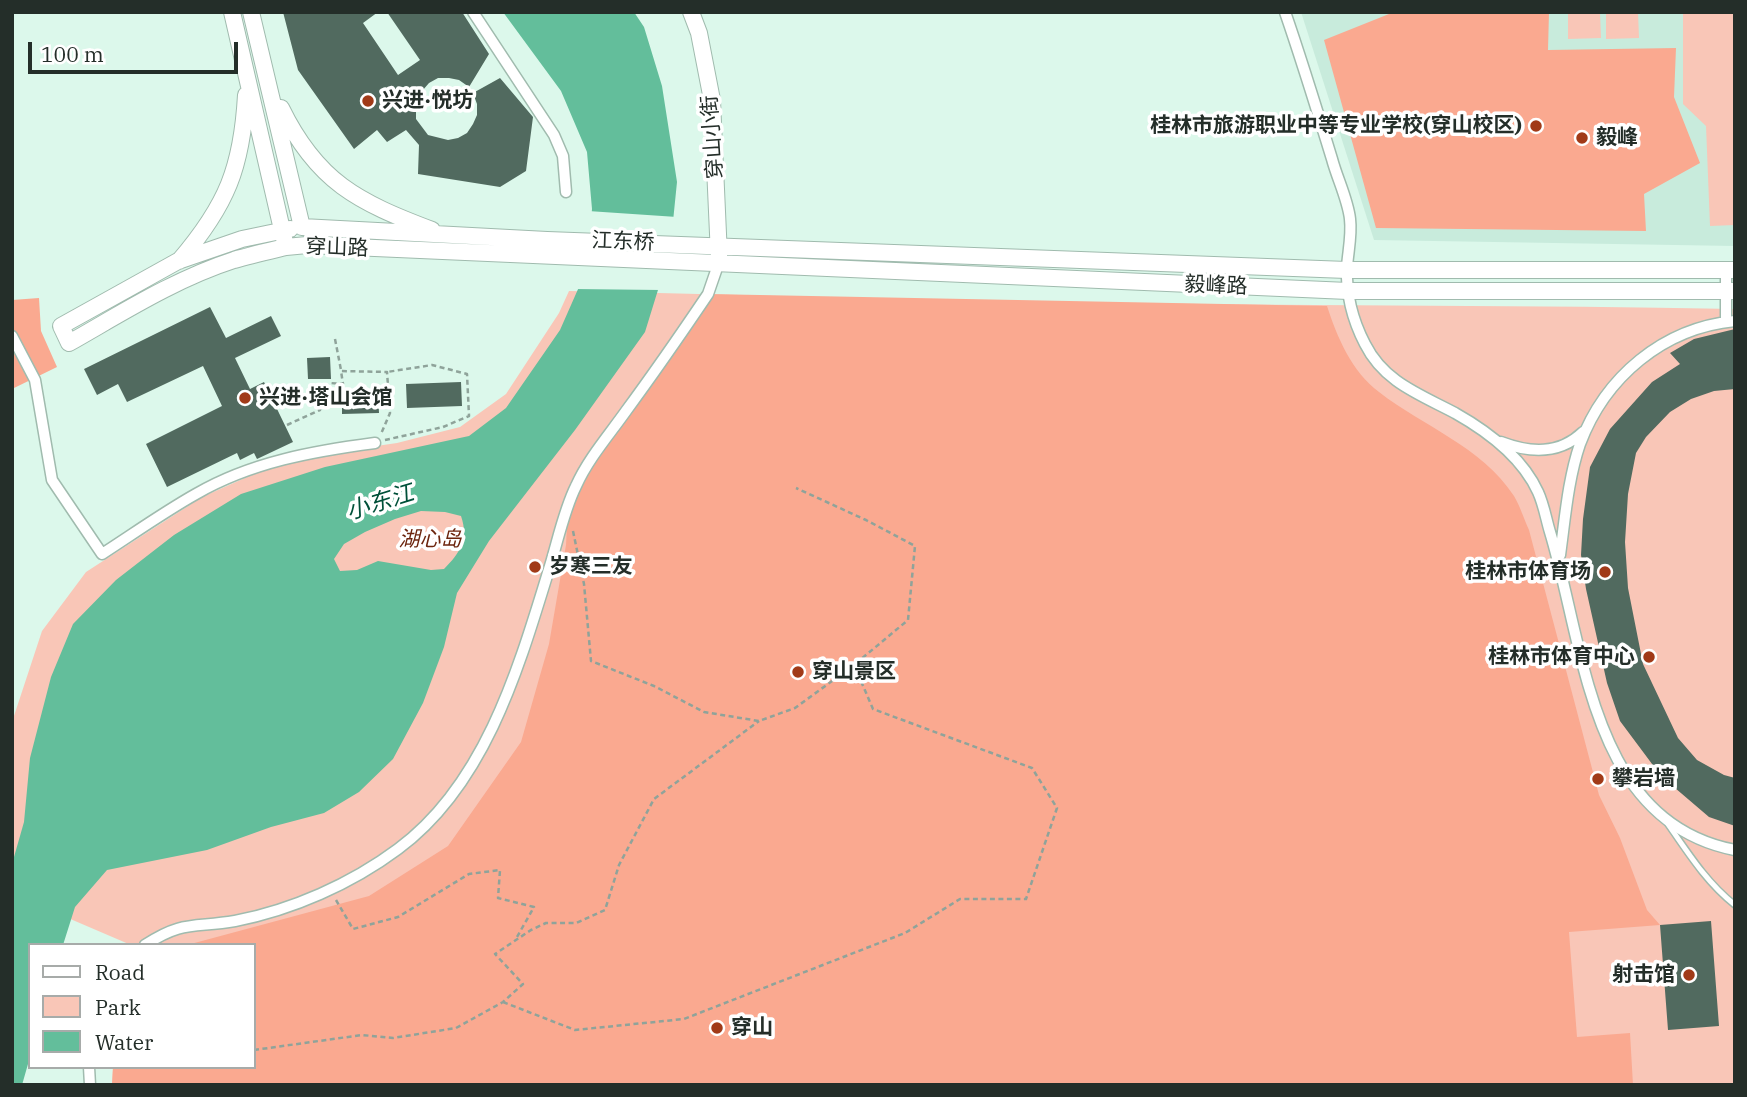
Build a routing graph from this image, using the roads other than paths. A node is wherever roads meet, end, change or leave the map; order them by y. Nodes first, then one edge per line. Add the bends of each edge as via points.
1 (232, 12) edge
2 (251, 12) edge
3 (473, 12) edge
4 (691, 12) edge
5 (1285, 12) edge
6 (247, 78) junction
7 (267, 80) junction
8 (566, 192) dead end
9 (302, 227) junction
10 (282, 230) junction
11 (445, 235) junction
12 (547, 240) joint
13 (307, 245) junction
14 (700, 245) joint
15 (720, 246) junction
16 (286, 247) junction
17 (545, 257) joint
18 (178, 261) junction
19 (697, 264) joint
20 (718, 265) junction
21 (1347, 270) junction
22 (1730, 270) edge
23 (1348, 291) junction
24 (1730, 291) edge
25 (1730, 322) edge
26 (12, 336) edge
27 (1587, 428) junction
28 (1495, 440) junction
29 (375, 443) road end
30 (1559, 561) junction
31 (1668, 824) junction
32 (1735, 850) edge
33 (1735, 905) edge
34 (148, 943) edge

1 - 6 main road, 穿山路
2 - 7 main road, 穿山路
3 - 8 street via 554,135 563,156
4 - 15 main road, 穿山小街 via 712,100
5 - 21 street via 1350,219
6 - 10 main road, 穿山路
6 - 18 main road via 244,127 234,174 207,227
7 - 9 main road, 穿山路
7 - 11 main road via 304,149 339,185 381,211
9 - 10 main road
9 - 11 main road, 穿山路
9 - 13 main road
10 - 16 main road, 穿山路
10 - 18 main road
11 - 12 main road, 穿山路
12 - 14 main road, 江东桥
13 - 16 main road, 穿山路
13 - 17 main road, 穿山路
14 - 15 main road, 毅峰路
15 - 20 main road, 穿山小街
15 - 21 main road, 毅峰路
16 - 18 main road via 233,260 188,279 69,344 61,326
17 - 19 main road, 江东桥
19 - 20 main road, 毅峰路
20 - 23 main road, 毅峰路
20 - 34 street via 708,294 576,486 505,703 439,813 369,870 330,889 296,904 234,920 183,925
21 - 22 main road, 毅峰路
21 - 23 street
22 - 24 street
23 - 24 main road, 毅峰路
23 - 28 street via 1365,345 1377,364 1411,391 1475,424
24 - 25 street
25 - 27 street via 1700,328 1633,363 1618,378
26 - 29 street via 35,380 52,480 102,554 222,481 291,457
27 - 28 street via 1576,439 1548,450 1523,449
27 - 30 street via 1574,466
28 - 30 street via 1527,471
30 - 31 street via 1585,671 1611,748 1640,795
31 - 32 street
31 - 33 lane via 1691,858

